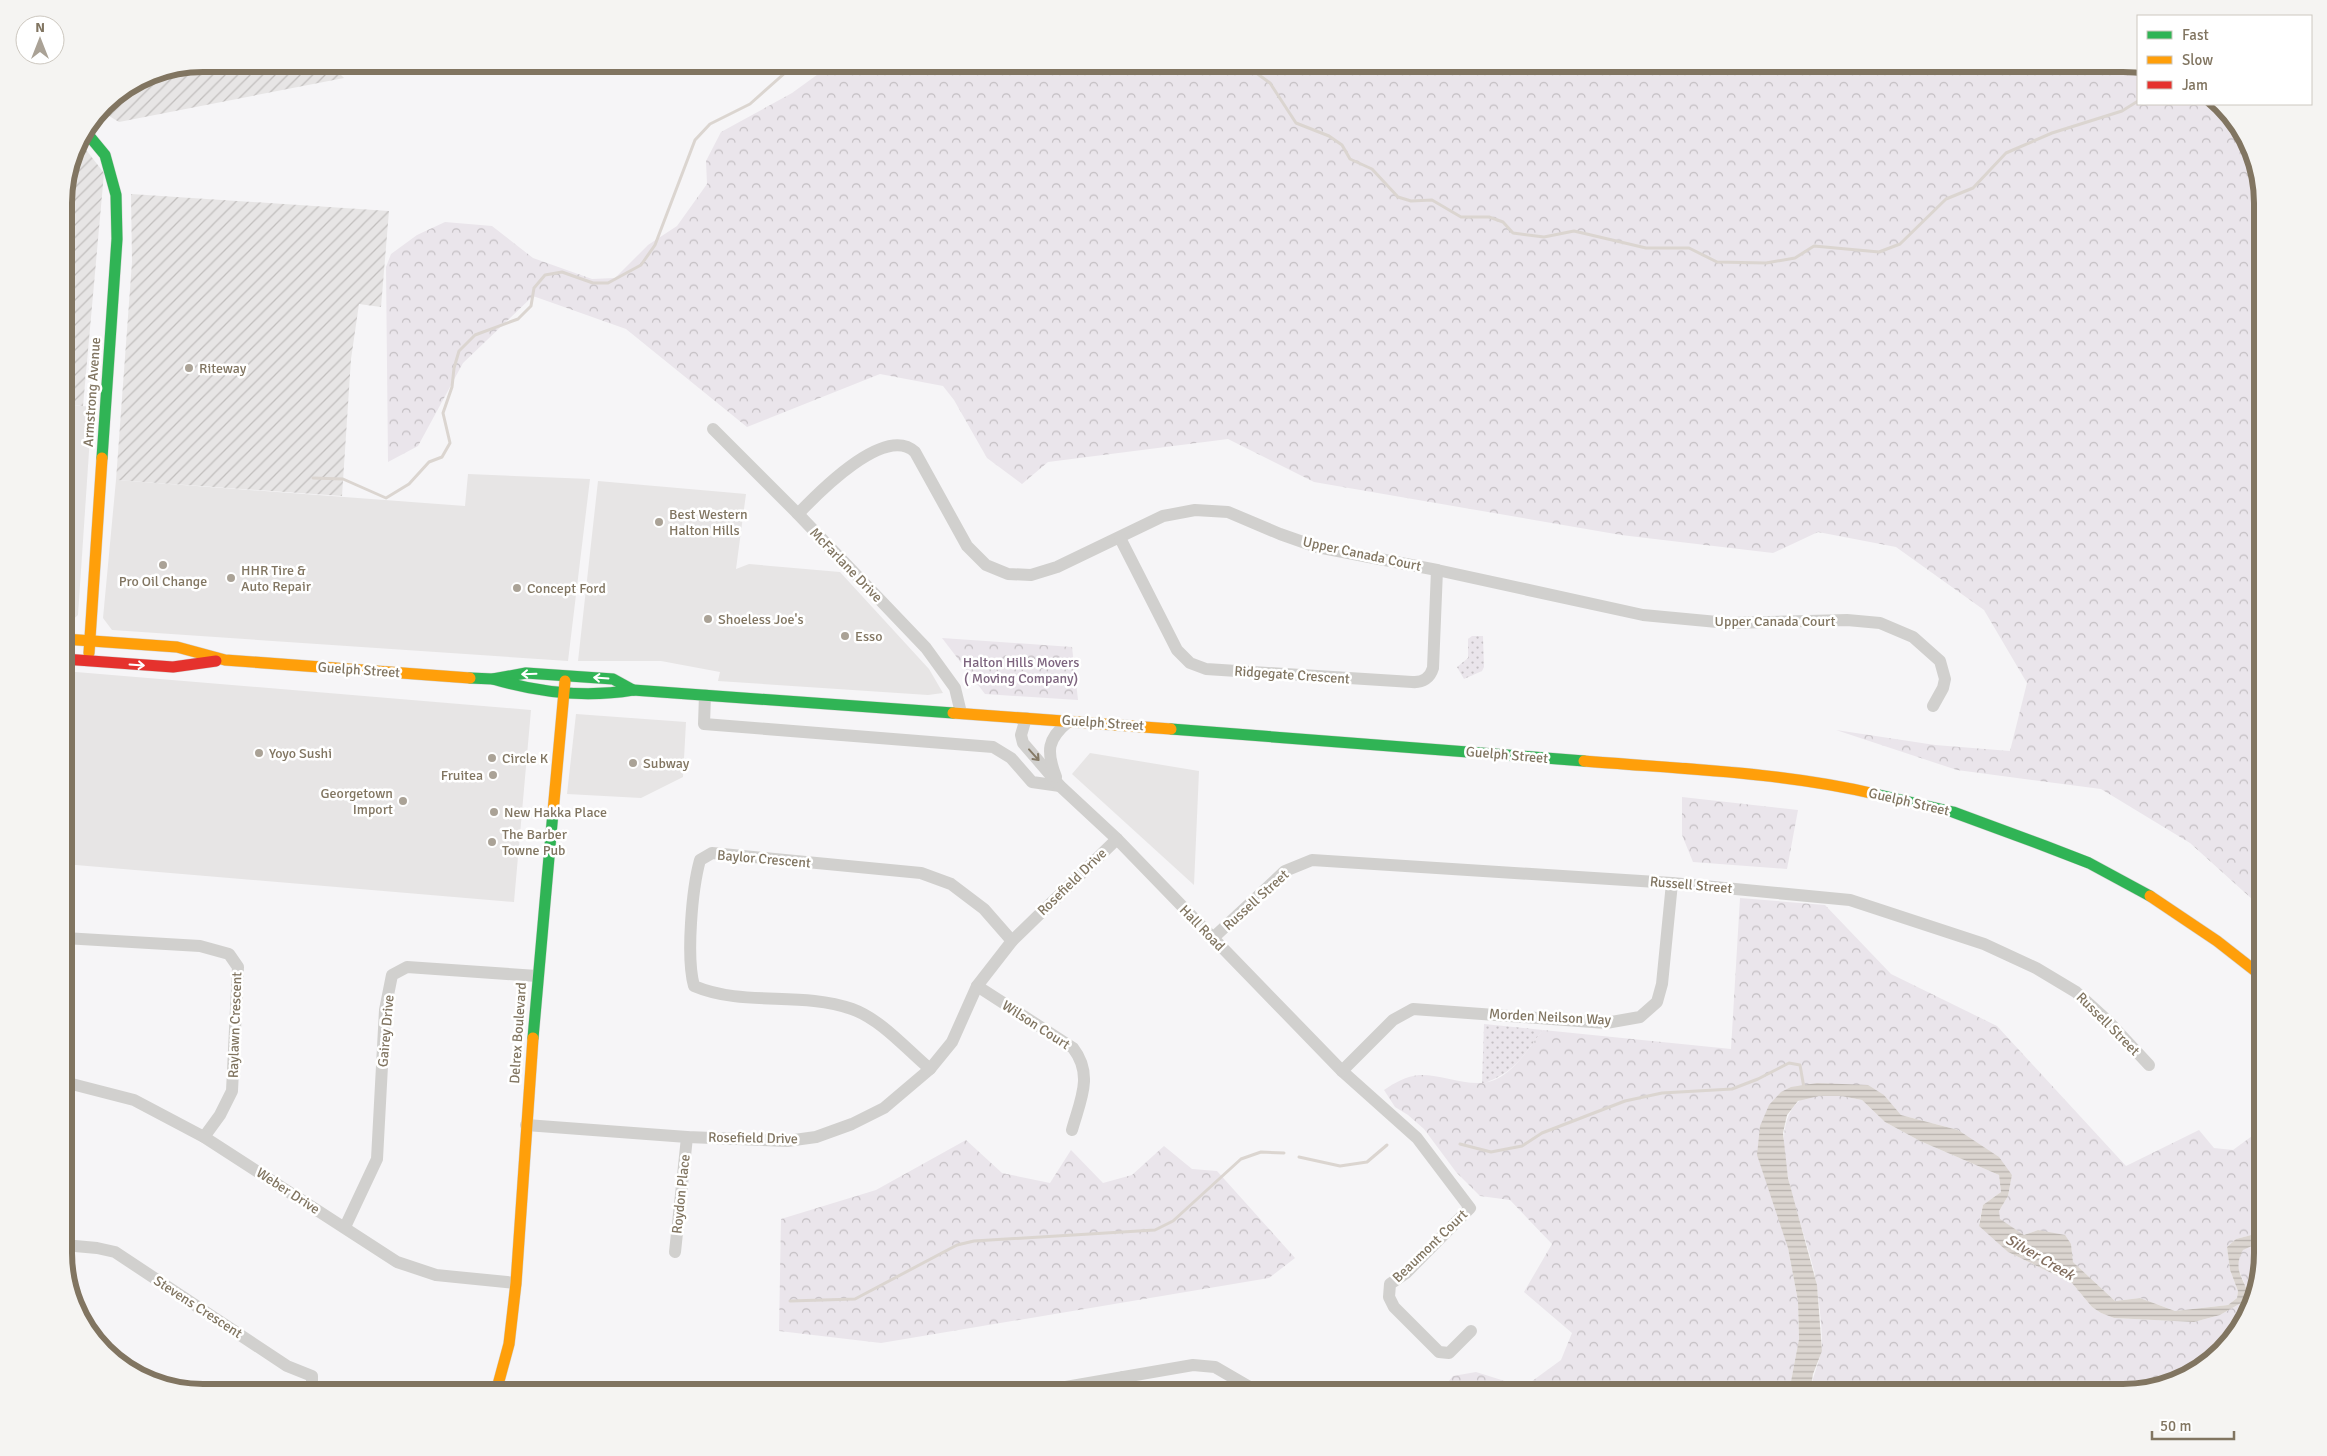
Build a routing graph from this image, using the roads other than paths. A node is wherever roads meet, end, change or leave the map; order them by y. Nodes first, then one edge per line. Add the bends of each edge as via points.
1 (91, 138) edge
2 (713, 429) dead end
3 (798, 514) junction
4 (1120, 538) junction
5 (1437, 570) junction
6 (73, 640) edge
7 (90, 642) junction
8 (73, 660) edge
9 (225, 660) junction
10 (88, 661) junction
11 (566, 675) junction
12 (493, 679) junction
13 (633, 690) junction
14 (564, 693) junction
15 (705, 695) junction
16 (1933, 706) dead end
17 (961, 713) junction
18 (1026, 718) junction
19 (1069, 721) junction
20 (1060, 786) junction
21 (1117, 839) junction
22 (1672, 883) junction
23 (1213, 938) junction
24 (73, 939) edge
25 (1012, 941) junction
26 (2254, 970) edge
27 (537, 976) junction
28 (977, 986) junction
29 (2149, 1065) dead end
30 (930, 1070) junction
31 (1342, 1072) junction
32 (73, 1084) edge
33 (526, 1125) junction
34 (1072, 1130) dead end
35 (204, 1137) junction
36 (687, 1137) junction
37 (345, 1227) junction
38 (73, 1246) edge
39 (675, 1252) dead end
40 (516, 1282) junction
41 (1471, 1331) dead end
42 (1123, 1377) junction
43 (312, 1384) edge
44 (498, 1384) edge
45 (1083, 1384) edge
46 (1124, 1384) edge
47 (1244, 1384) edge

1 - 7 main road, Armstrong Avenue via 105,156 116,195 117,239
2 - 3 street, McFarlane Drive
3 - 4 street, Upper Canada Court via 841,473 889,446 898,445 915,452 967,546 976,558 996,570 1020,576 1043,573
3 - 17 street, McFarlane Drive via 926,648 955,688
4 - 5 street, Upper Canada Court via 1163,516 1195,510 1219,511 1317,547
4 - 5 street, Ridgegate Crescent via 1177,650 1190,663 1206,669 1416,683 1424,680 1433,668
5 - 16 street, Upper Canada Court via 1643,614 1728,623 1847,620 1880,623 1914,638 1940,661 1944,688
6 - 7 main road, Guelph Street
7 - 9 main road, Guelph Street via 177,648
7 - 10 main road, Armstrong Avenue
8 - 10 main road, Guelph Street
10 -> 9 main road, Guelph Street via 174,667
9 - 12 main road, Guelph Street
11 -> 12 main road, Guelph Street via 526,673
13 -> 11 main road, Guelph Street via 613,679
11 - 14 main road, Delrex Boulevard
12 - 14 main road, Guelph Street via 524,689
13 - 14 main road, Guelph Street via 610,695
13 - 15 main road, Guelph Street
14 - 27 main road, Delrex Boulevard
15 - 17 main road, Guelph Street
15 - 20 street via 704,724 992,747 1012,758 1032,782
17 - 18 main road, Guelph Street
18 - 19 main road, Guelph Street
18 -> 20 street, Hall Road via 1023,743
19 - 20 street via 1056,732 1049,747
19 - 26 main road, Guelph Street via 1718,772 1837,785 1953,812 2089,863 2142,891
20 - 21 street, Hall Road
21 - 23 street, Hall Road
21 - 25 street, Rosefield Drive
22 - 23 street, Russell Street via 1312,860 1285,871
22 - 29 street, Russell Street via 1850,900 1984,944 2036,968 2076,992
22 - 31 street, Morden Neilson Way via 1662,984 1657,1002 1640,1017 1606,1023 1413,1009 1393,1020
23 - 31 street, Hall Road
24 - 35 street, Raylawn Crescent via 200,946 229,954 238,967 232,1091 220,1116
25 - 28 street, Rosefield Drive
25 - 30 street, Baylor Crescent via 984,909 951,884 921,873 712,854 700,860 695,878 689,970 694,986 713,994 820,1001 852,1009 875,1021
27 - 33 main road, Delrex Boulevard
27 - 37 street, Gairey Drive via 407,967 392,975 385,1010 377,1159
28 - 30 street, Rosefield Drive via 952,1042
28 - 34 street, Wilson Court via 1073,1048 1081,1058 1086,1080
30 - 36 street, Rosefield Drive via 884,1108 816,1137 787,1141
31 - 41 street, Beaumont Court via 1417,1138 1470,1208 1406,1273 1390,1284 1389,1297 1394,1307 1439,1352 1449,1353
32 - 35 street, Weber Drive via 134,1100
33 - 36 street, Rosefield Drive
33 - 40 main road, Delrex Boulevard
35 - 37 street, Weber Drive
36 - 39 street, Roydon Place
37 - 40 street, Weber Drive via 397,1262 419,1270 436,1275
38 - 43 street, Stevens Crescent via 115,1252 287,1366 312,1376
40 - 44 main road, Delrex Boulevard via 510,1344
42 - 45 street
42 - 46 street
42 - 47 street via 1193,1365 1214,1367

